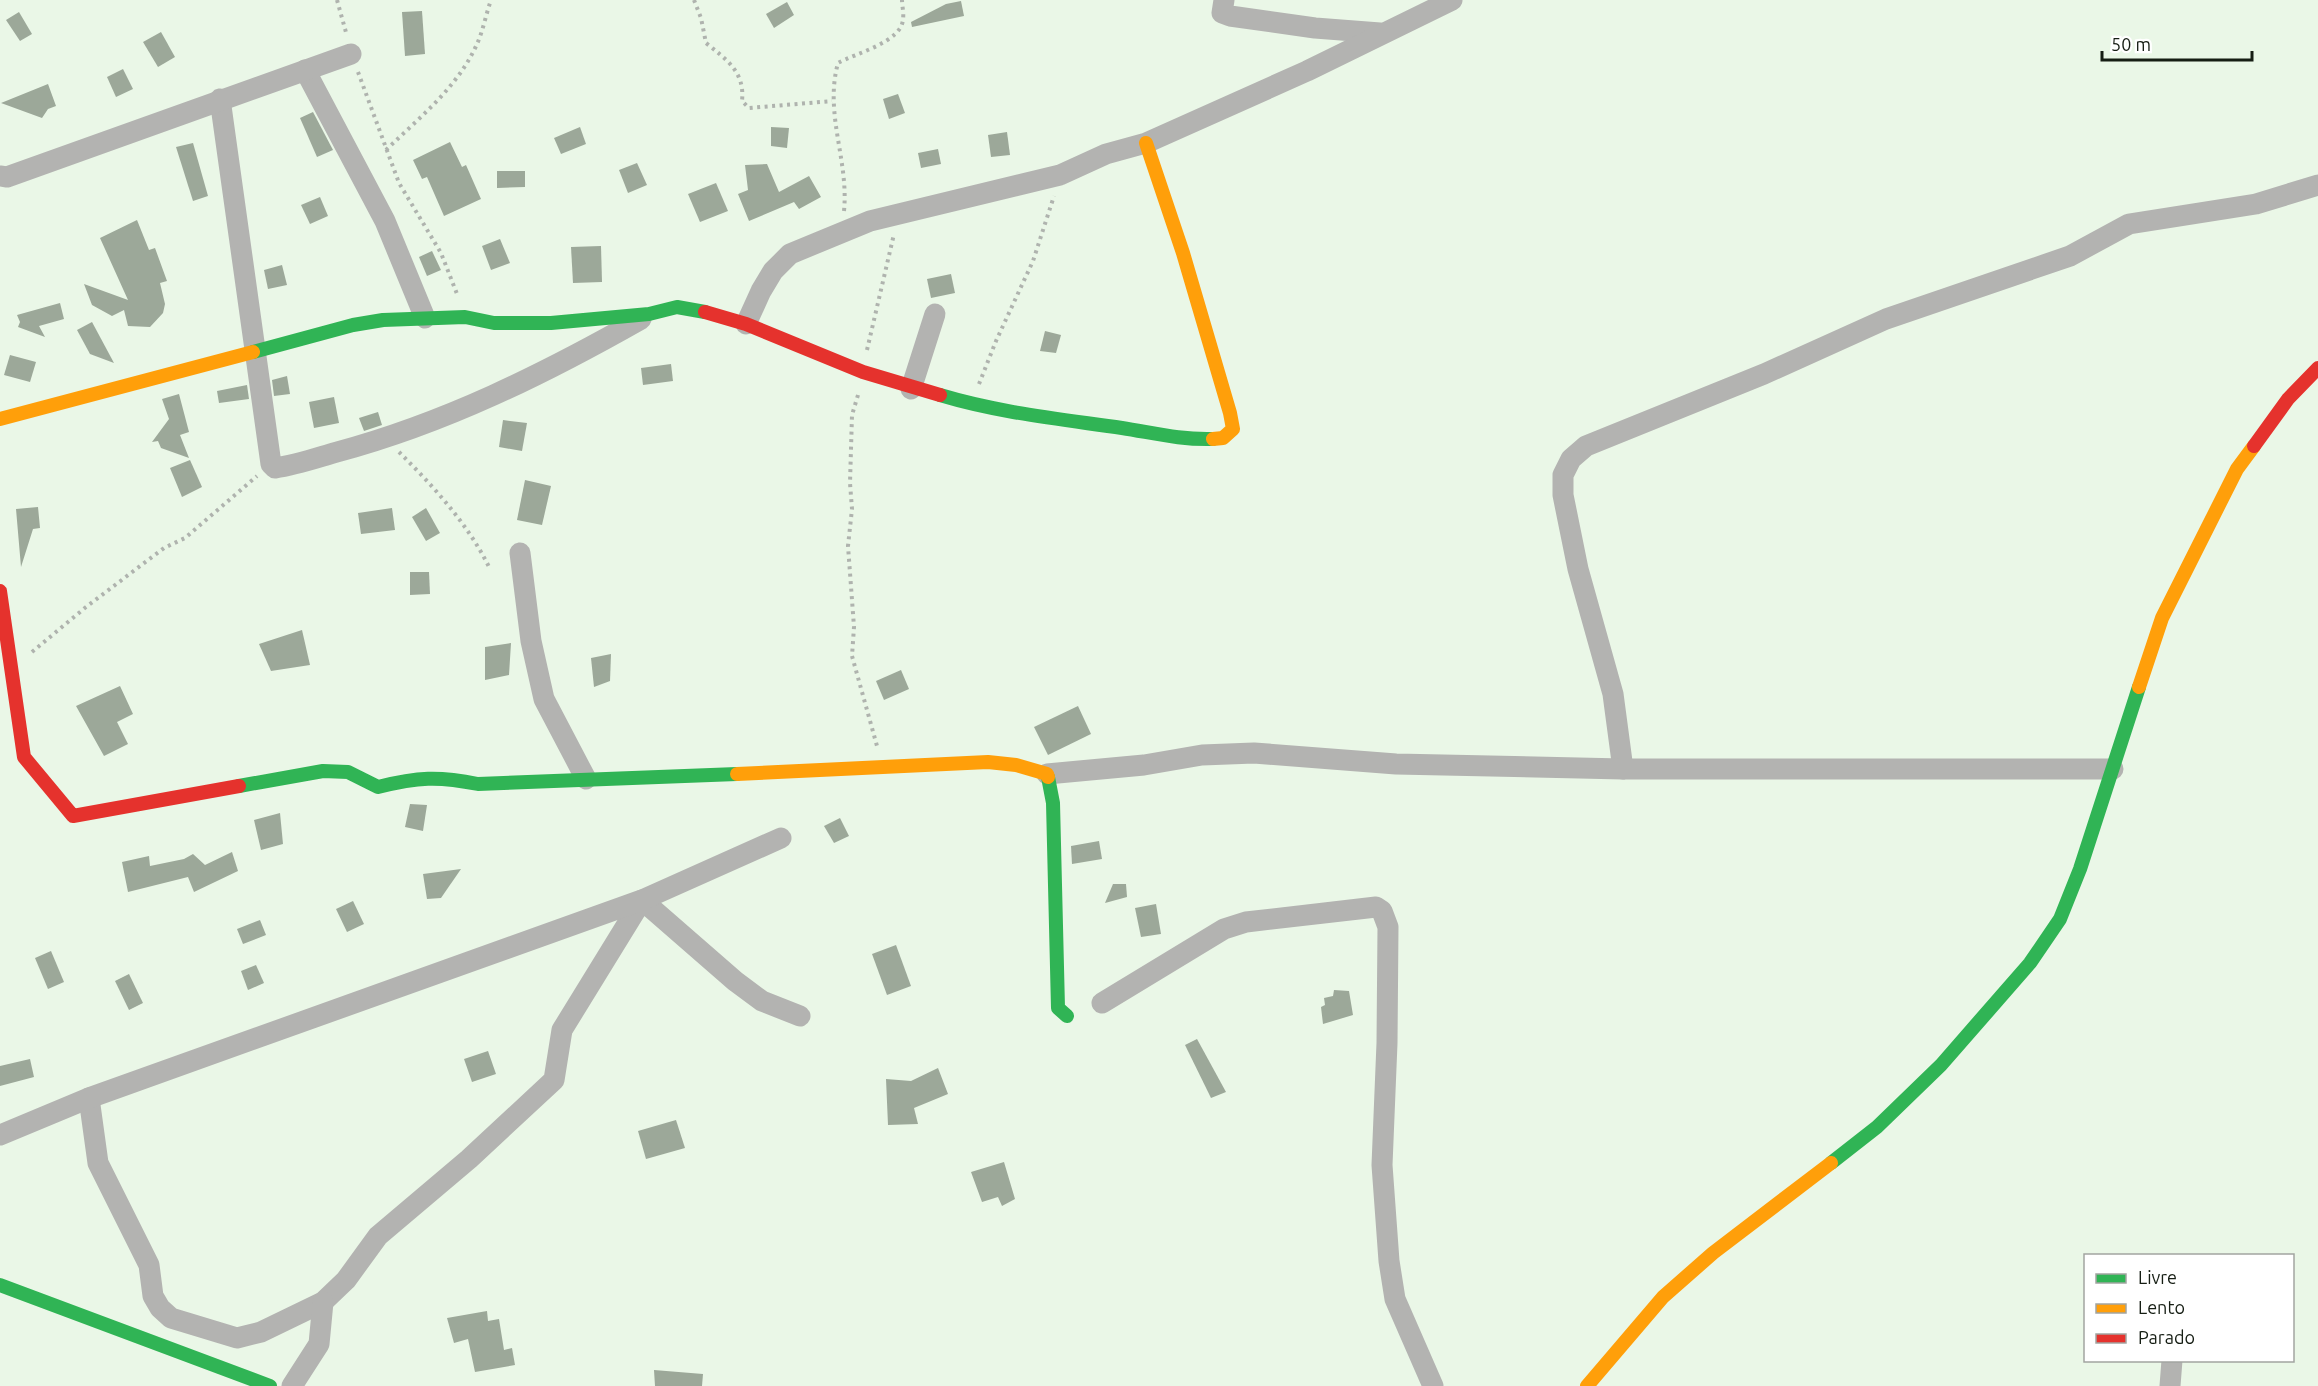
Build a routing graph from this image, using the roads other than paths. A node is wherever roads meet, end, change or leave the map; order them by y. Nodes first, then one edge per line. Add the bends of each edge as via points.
1 (1224, 0) edge
2 (1452, 0) edge
3 (1381, 33) junction
4 (351, 54) road end
5 (305, 70) junction
6 (220, 99) junction
7 (1146, 143) junction
8 (0, 176) edge
9 (2318, 185) edge
10 (649, 314) junction
11 (935, 314) dead end
12 (425, 318) junction
13 (746, 324) junction
14 (256, 350) junction
15 (2318, 368) edge
16 (911, 389) junction
17 (0, 418) edge
18 (520, 554) dead end
19 (0, 591) edge
20 (1623, 769) junction
21 (2113, 769) junction
22 (1047, 774) junction
23 (586, 779) junction
24 (781, 838) dead end
25 (642, 900) junction
26 (1102, 1003) dead end
27 (800, 1016) dead end
28 (1067, 1016) dead end
29 (89, 1098) junction
30 (0, 1134) edge
31 (0, 1285) edge
32 (323, 1302) junction
33 (2172, 1362) edge
34 (270, 1386) edge
35 (292, 1386) edge
36 (1432, 1386) edge
37 (1587, 1386) edge
38 (2170, 1386) edge

1 - 3 street via 1222,13 1230,16
2 - 3 street
3 - 7 street via 1307,71
4 - 5 street
5 - 6 street
5 - 12 street via 386,221
6 - 8 street via 7,177
6 - 14 street
7 - 13 street via 1106,154 1060,176 843,230 790,254 761,291
7 - 16 street via 1183,253 1233,429 1223,438 1184,440 1016,414
9 - 20 street via 2256,204 2129,224 2070,256 1886,319 1764,374 1586,446 1571,459 1563,475 1563,495 1578,569 1613,694
10 - 12 street via 514,324 465,317
10 - 13 street via 676,307
10 - 14 street via 484,401 386,439 275,468
11 - 16 street
12 - 14 street via 353,325
13 - 16 street
14 - 17 street
15 - 21 street via 2288,399 2236,469 2162,618
18 - 23 street via 531,641 544,699
19 - 23 street via 24,757 74,816 322,771 348,772 378,787 415,778 447,778 478,784
20 - 21 street
20 - 22 street via 1396,764 1254,753 1202,755
21 - 37 street via 2060,919 1992,1009 1877,1127 1713,1253 1663,1297
22 - 23 street via 1008,762 980,761
22 - 28 street via 1053,803 1058,1008
24 - 25 street
25 - 27 street via 762,1001
25 - 29 street
25 - 32 street via 562,1030 554,1080 378,1236 346,1280
26 - 36 street via 1224,929 1245,922 1376,907 1382,911 1388,927 1382,1165 1389,1261 1395,1299
29 - 30 street
29 - 32 street via 99,1163 149,1265 153,1296 171,1318 237,1338 261,1332
31 - 34 street
32 - 35 street via 319,1344
33 - 38 street

